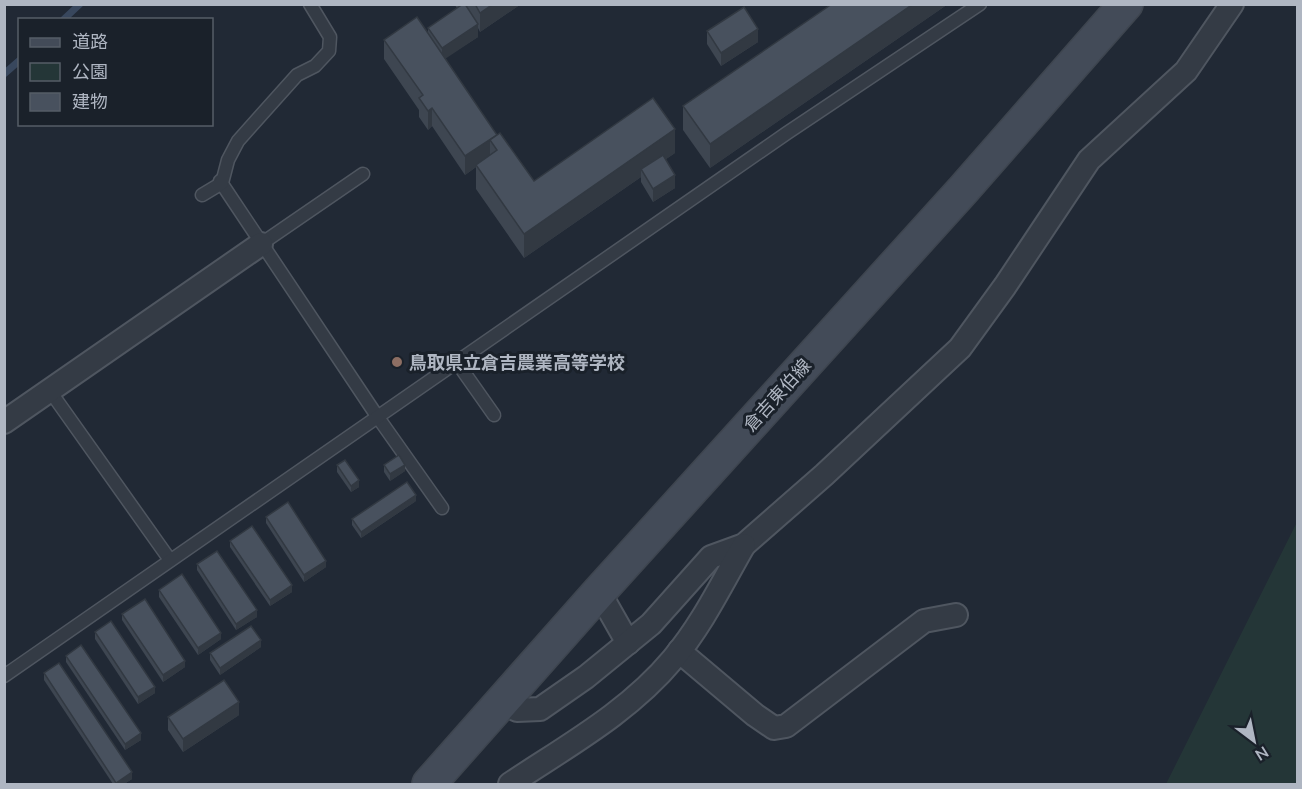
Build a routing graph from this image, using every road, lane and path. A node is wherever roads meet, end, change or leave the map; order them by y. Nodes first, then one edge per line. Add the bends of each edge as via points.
1 (310, 4) edge
2 (980, 4) edge
3 (1126, 4) edge
4 (1232, 4) edge
5 (363, 174) dead end
6 (221, 182) junction
7 (202, 195) dead end
8 (261, 244) junction
9 (456, 361) junction
10 (50, 391) junction
11 (494, 415) dead end
12 (377, 416) junction
13 (4, 422) edge
14 (442, 508) dead end
15 (744, 545) junction
16 (170, 560) junction
17 (598, 592) junction
18 (956, 615) dead end
19 (628, 643) junction
20 (679, 651) junction
21 (4, 676) edge
22 (503, 702) junction
23 (429, 784) edge
24 (510, 784) edge

1 - 6 lane via 330,37 329,51 315,66 297,75 238,141
2 - 9 lane
3 - 17 main road, 倉吉東伯線
4 - 15 street via 1186,71 1089,160 960,348
5 - 8 lane
6 - 7 lane
6 - 8 lane
8 - 10 street
8 - 12 lane
9 - 11 lane
9 - 12 lane
10 - 13 street
10 - 16 lane
12 - 14 lane
12 - 16 lane
15 - 19 street via 711,557 651,624
15 - 20 street
16 - 21 lane
17 - 19 street
17 - 22 main road, 倉吉東伯線
18 - 20 street via 924,621 786,726 774,728
19 - 22 street via 540,709 517,711
20 - 24 street via 624,708
22 - 23 main road, 倉吉東伯線

